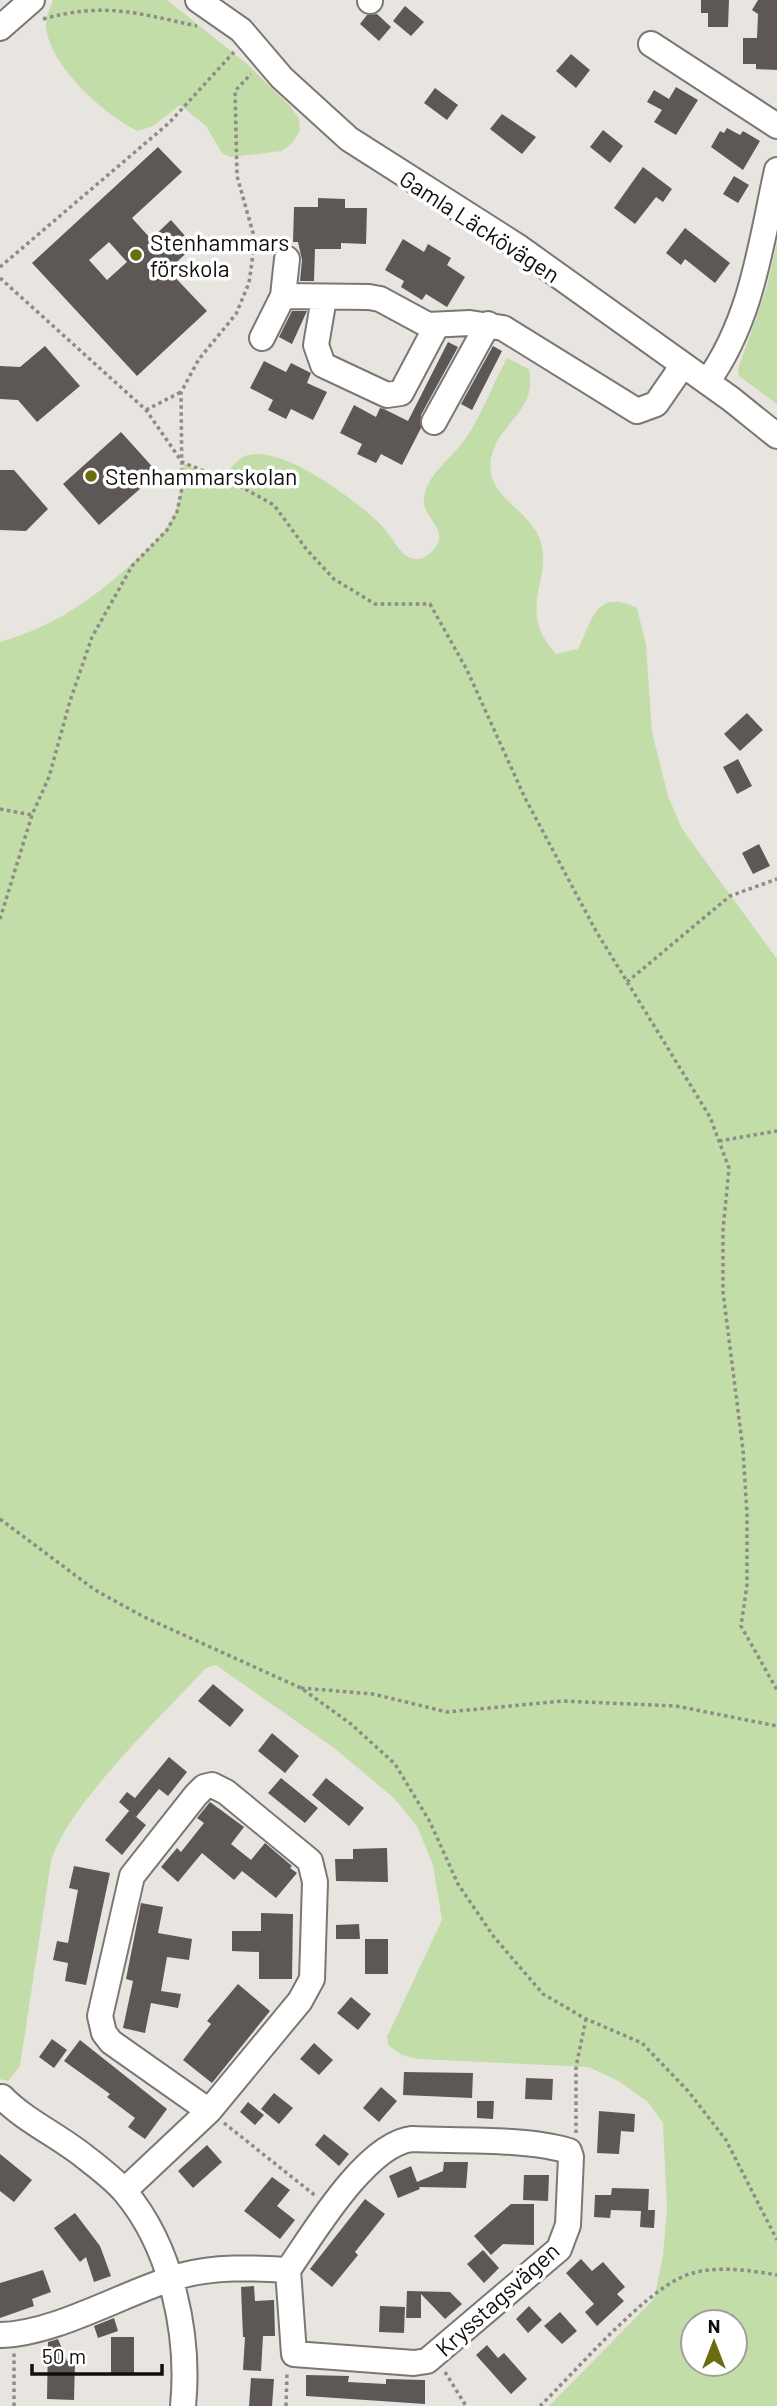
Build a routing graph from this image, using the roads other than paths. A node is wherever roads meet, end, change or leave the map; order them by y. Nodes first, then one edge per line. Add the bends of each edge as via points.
1 (198, 0) edge
2 (36, 10) edge
3 (0, 27) edge
4 (651, 44) dead end
5 (777, 125) edge
6 (777, 170) edge
7 (287, 259) dead end
8 (283, 296) junction
9 (324, 298) junction
10 (488, 324) junction
11 (436, 327) junction
12 (262, 338) dead end
13 (683, 365) junction
14 (707, 382) junction
15 (434, 422) dead end
16 (777, 436) edge
17 (3, 2103) edge
18 (209, 2111) junction
19 (124, 2191) junction
20 (288, 2270) junction
21 (169, 2280) junction
22 (7, 2334) edge
23 (183, 2406) edge

1 - 13 street, Gamla Läckövägen via 241,30 282,78 360,147 517,246
2 - 3 street
4 - 5 street
6 - 14 street via 745,309
7 - 8 street
8 - 9 street
8 - 12 street
9 - 11 street via 380,299
9 - 11 street via 316,345 323,365 387,395 401,393
10 - 11 street
10 - 13 street via 503,328 637,411 656,404
10 - 15 street
13 - 14 street, Gamla Läckövägen
14 - 16 street, Gamla Läckövägen
17 - 19 street via 70,2145
18 - 18 street via 309,1987 314,1968 315,1882 310,1861 212,1784 196,1796 132,1876 100,2017 111,2042
18 - 19 street
19 - 21 street via 150,2234
20 - 20 street, Krysstagsvägen via 294,2354 414,2363 435,2356 562,2244 568,2225 569,2151 403,2140 379,2154 331,2209
20 - 21 street via 232,2269
21 - 22 street via 94,2309
21 - 23 street via 183,2353

